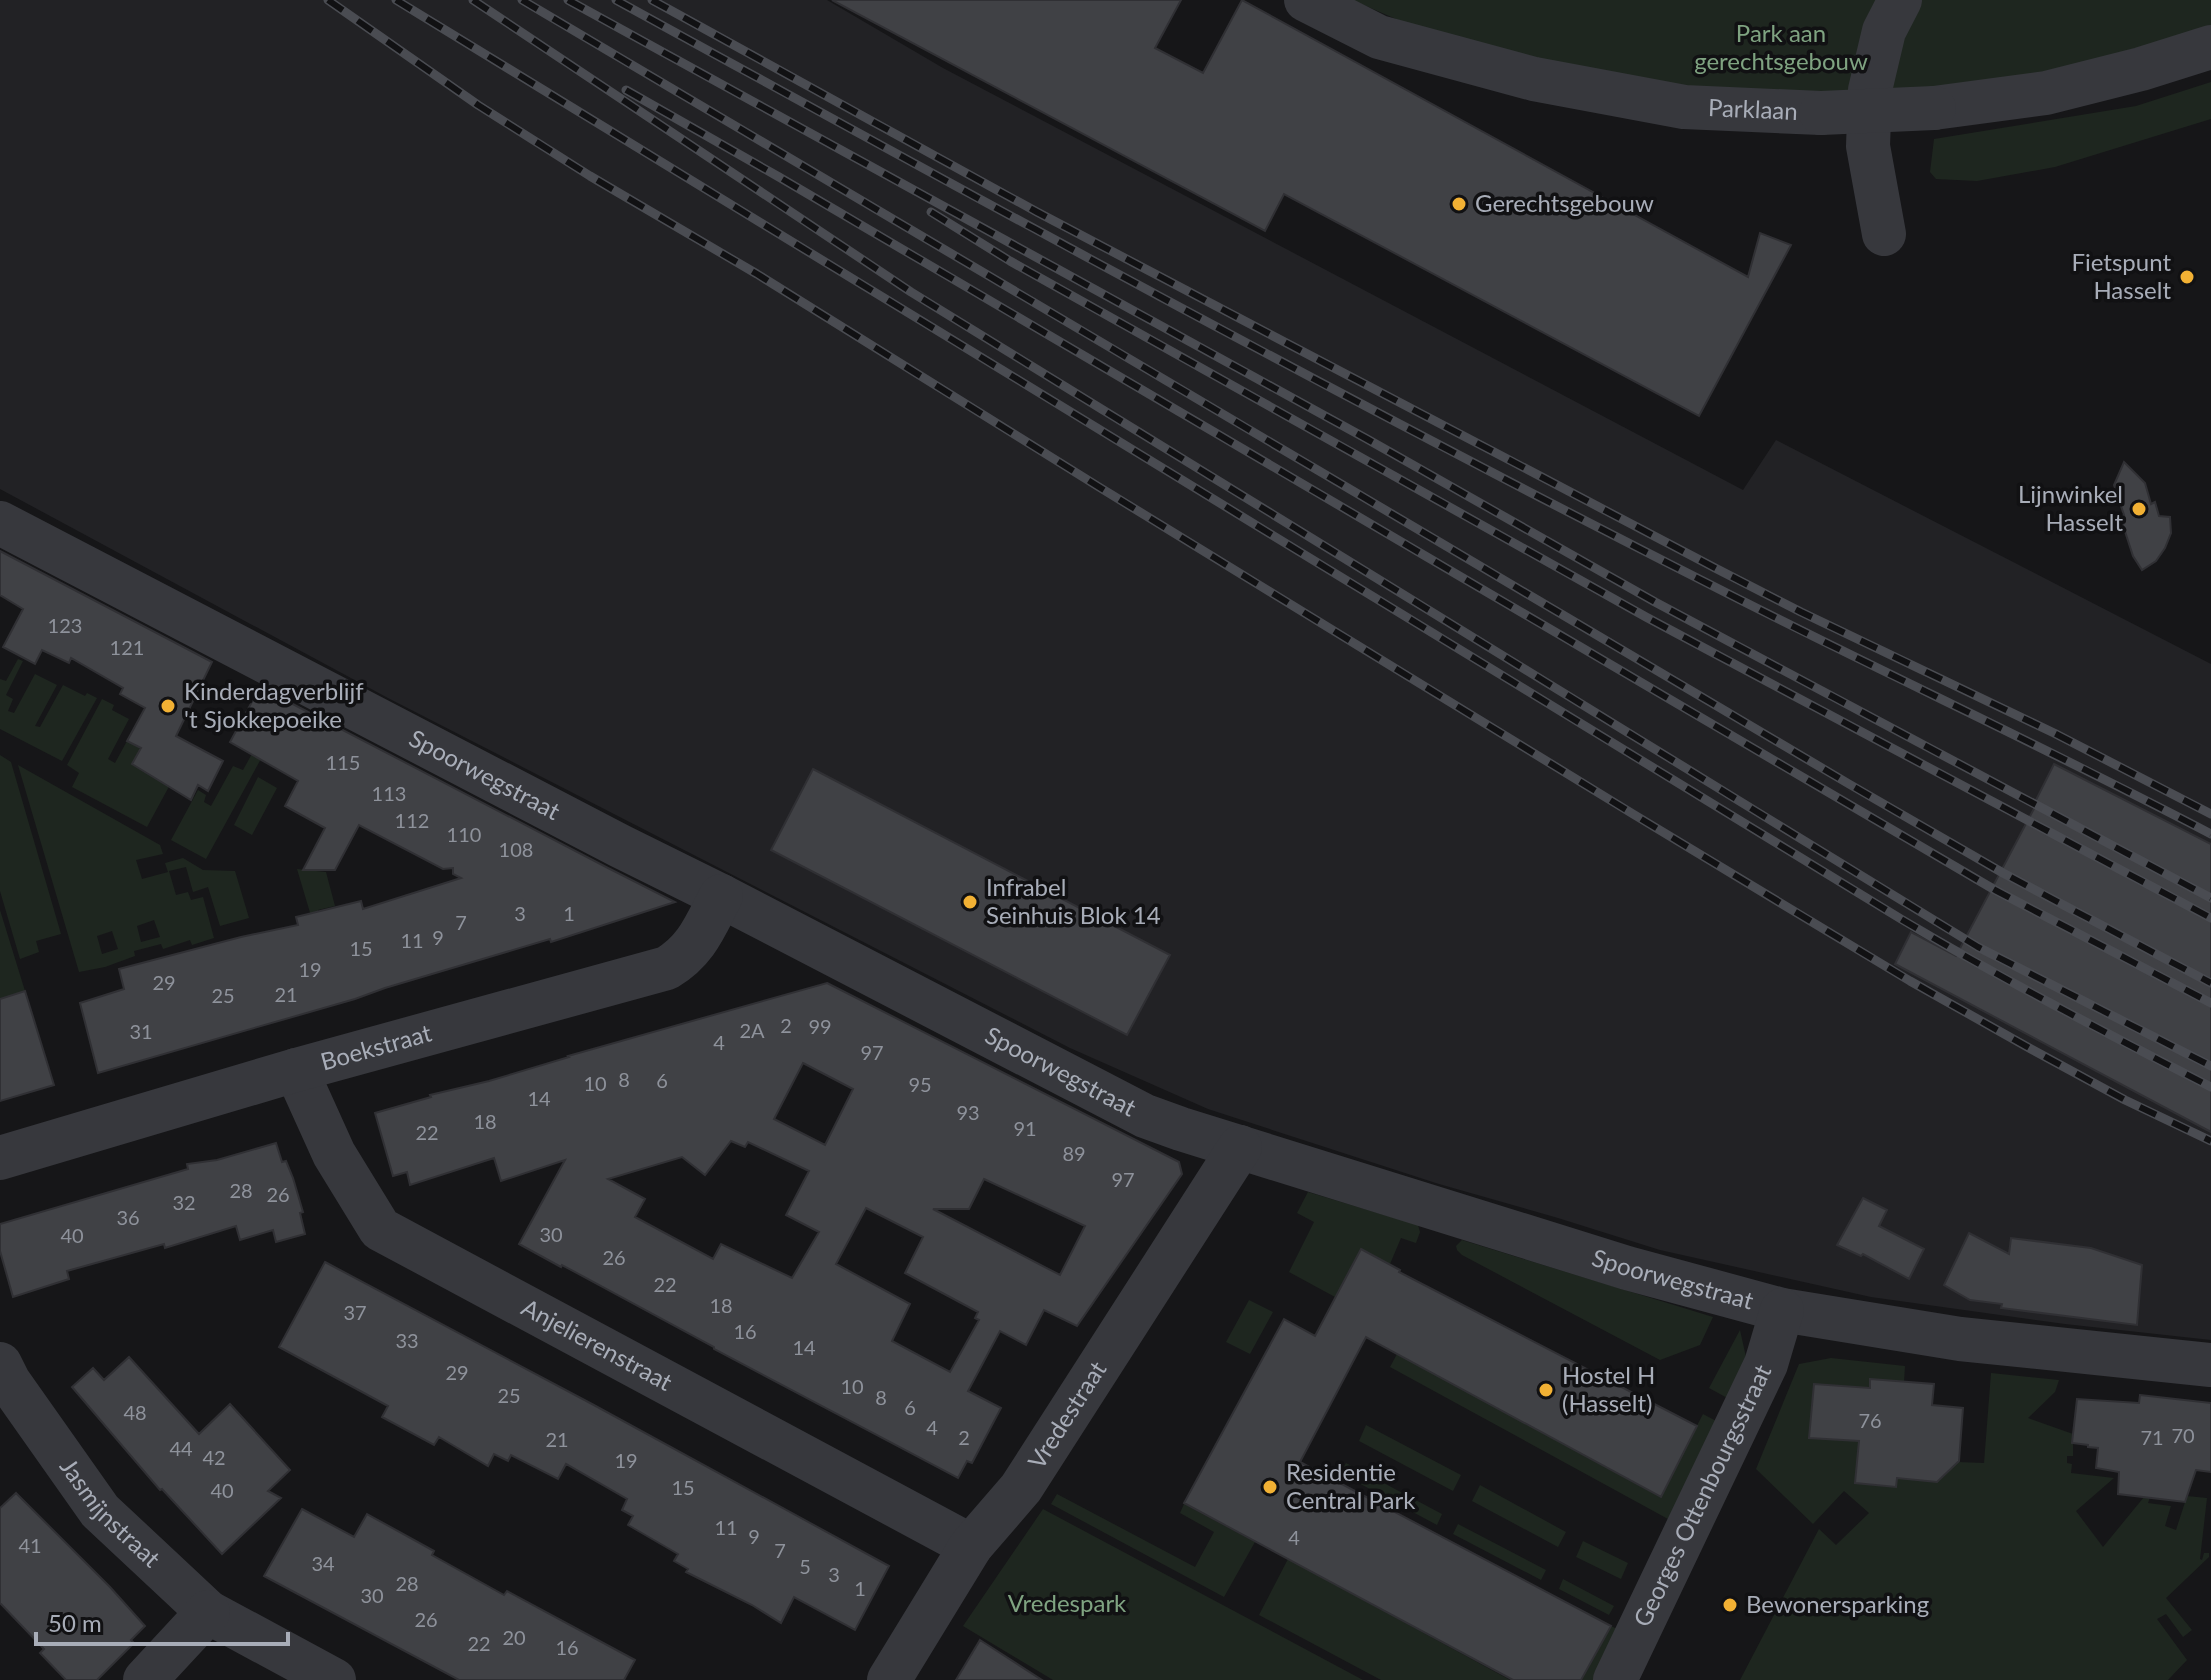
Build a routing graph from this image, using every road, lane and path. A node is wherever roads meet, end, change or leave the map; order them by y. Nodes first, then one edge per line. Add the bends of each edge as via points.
1 (1306, 0) edge
2 (1900, 0) edge
3 (2211, 47) edge
4 (1884, 234) dead end
5 (0, 523) edge
6 (721, 896) junction
7 (296, 1070) junction
8 (1240, 1147) junction
9 (0, 1158) edge
10 (1782, 1310) junction
11 (0, 1364) edge
12 (2211, 1365) edge
13 (971, 1546) junction
14 (208, 1612) junction
15 (145, 1680) edge
16 (334, 1680) edge
17 (889, 1680) edge
18 (1615, 1680) edge

1 - 3 street, Parklaan, bridge via 1379,37 1534,79 1684,107 1821,113 1934,108 2046,93
2 - 4 street via 1884,31 1870,90 1868,146
5 - 6 street, Spoorwegstraat
6 - 7 street, Boekstraat via 694,946 667,968
6 - 8 street, Spoorwegstraat via 1145,1116
7 - 9 street, Boekstraat
7 - 13 street, Anjelierenstraat via 334,1154 380,1229
8 - 10 street, Spoorwegstraat via 1627,1268
8 - 13 street, Vredestraat via 1021,1488
10 - 12 street, Spoorwegstraat via 1960,1339
10 - 18 street, Georges Ottenbourgsstraat via 1766,1364
11 - 14 street, Jasmijnstraat via 100,1511
13 - 17 street, Vredestraat
14 - 15 street
14 - 16 street, Jasmijnstraat

